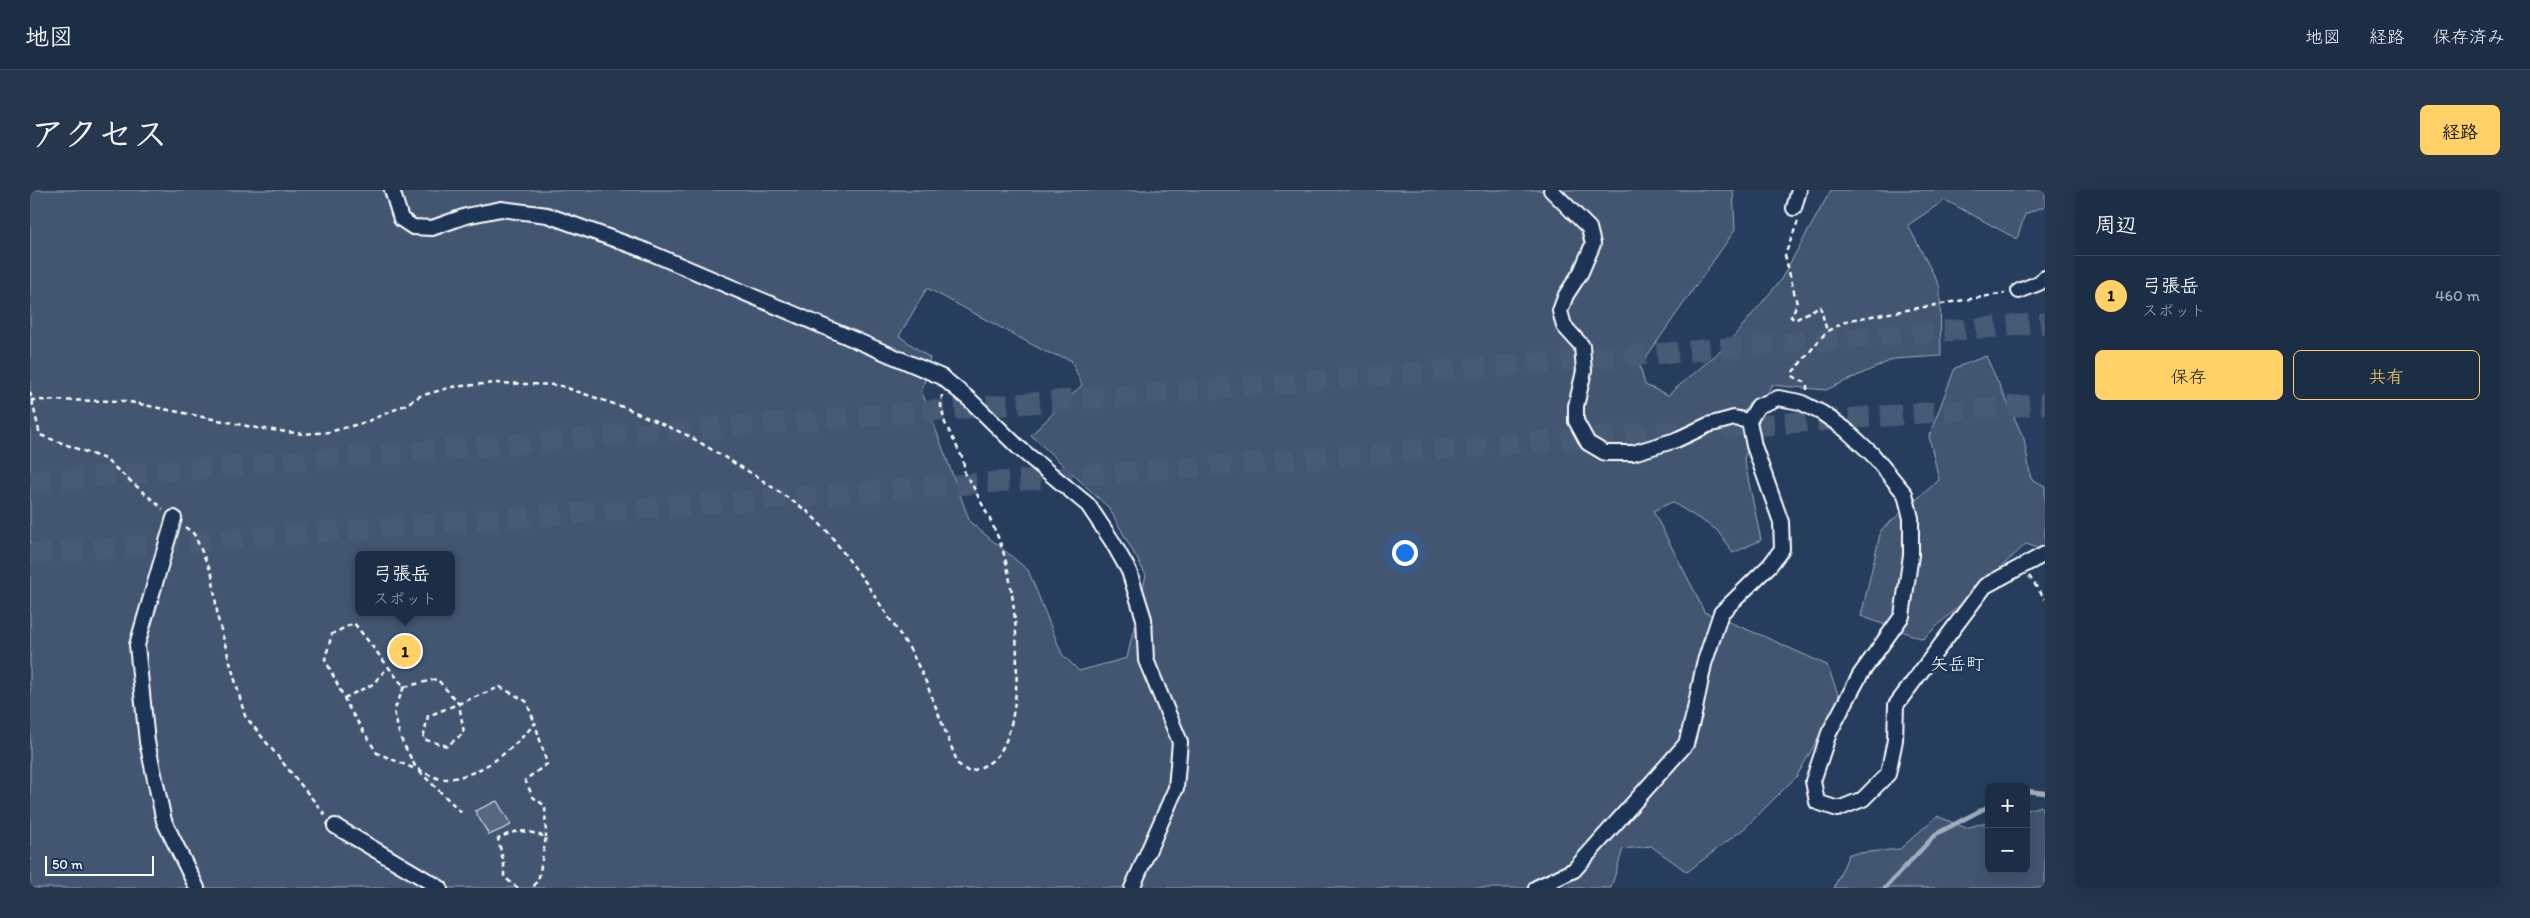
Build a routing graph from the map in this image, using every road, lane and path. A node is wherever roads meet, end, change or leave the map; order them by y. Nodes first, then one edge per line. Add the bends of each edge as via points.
1 (392, 190) edge
2 (1551, 190) edge
3 (1799, 190) edge
4 (1794, 208) joint
5 (2045, 278) edge
6 (2019, 292) joint
7 (1827, 331) junction
8 (942, 377) junction
9 (30, 392) edge
10 (31, 400) edge
11 (1806, 404) junction
12 (1749, 421) junction
13 (174, 518) junction
14 (2045, 554) edge
15 (2023, 567) junction
16 (2045, 599) edge
17 (387, 668) junction
18 (404, 687) junction
19 (344, 698) junction
20 (459, 704) junction
21 (535, 723) junction
22 (415, 768) junction
23 (463, 814) dead end
24 (335, 826) joint
25 (546, 837) junction
26 (197, 888) edge
27 (440, 888) edge
28 (518, 888) edge
29 (534, 888) edge
30 (1132, 888) edge
31 (1536, 888) edge

1 - 8 street via 401,220 412,227 432,228 466,216 501,209 546,215 644,250
2 - 12 street via 1589,228 1593,244 1560,311 1564,326 1582,346 1584,371 1576,421 1588,443 1605,453 1633,453 1676,440 1708,425 1734,418
3 - 4 street
4 - 7 path via 1799,217 1785,255 1797,304 1791,317 1796,320 1820,306
5 - 6 street
6 - 7 path via 1849,320
7 - 11 path via 1792,373 1807,383
8 - 10 path via 941,406 945,422 963,460 965,475 972,482 1001,546 1011,595 1018,660 1010,732 998,755 985,766 969,772 958,764 911,651 829,534 807,511 756,476 689,436 626,408 558,385 495,383 452,387 420,396 366,422 329,432 303,434 125,401
8 - 30 street via 1019,448 1088,505 1129,572 1144,620 1146,660 1180,742 1176,788
9 - 10 path
10 - 13 path via 40,434 105,459
11 - 12 street via 1778,398 1758,406
11 - 15 street via 1845,429 1872,454 1905,494 1911,518 1911,555 1902,616 1860,675 1829,733 1813,781 1817,802 1838,809 1863,799 1888,774 1895,740 1896,705 1985,586
12 - 31 street via 1754,446 1781,522 1782,548 1770,565 1721,613 1704,664 1686,744 1574,870
13 - 24 path via 194,534 212,574 218,619 245,716
13 - 26 street via 137,645 147,742 164,822
14 - 15 street
15 - 16 path
17 - 18 path
17 - 19 path via 373,684
17 - 19 path via 354,623 332,634 325,659
18 - 20 path via 437,679
18 - 22 path via 394,711 400,737
19 - 22 path via 377,753
20 - 20 path via 464,733 447,746 423,739 428,716
20 - 21 path via 500,687 526,701
21 - 22 path via 517,744 478,771 444,780
21 - 25 path via 547,764 525,780 533,797 545,806
22 - 23 path
24 - 27 street
25 - 28 path via 525,830 513,831 498,839 504,877
25 - 29 path

